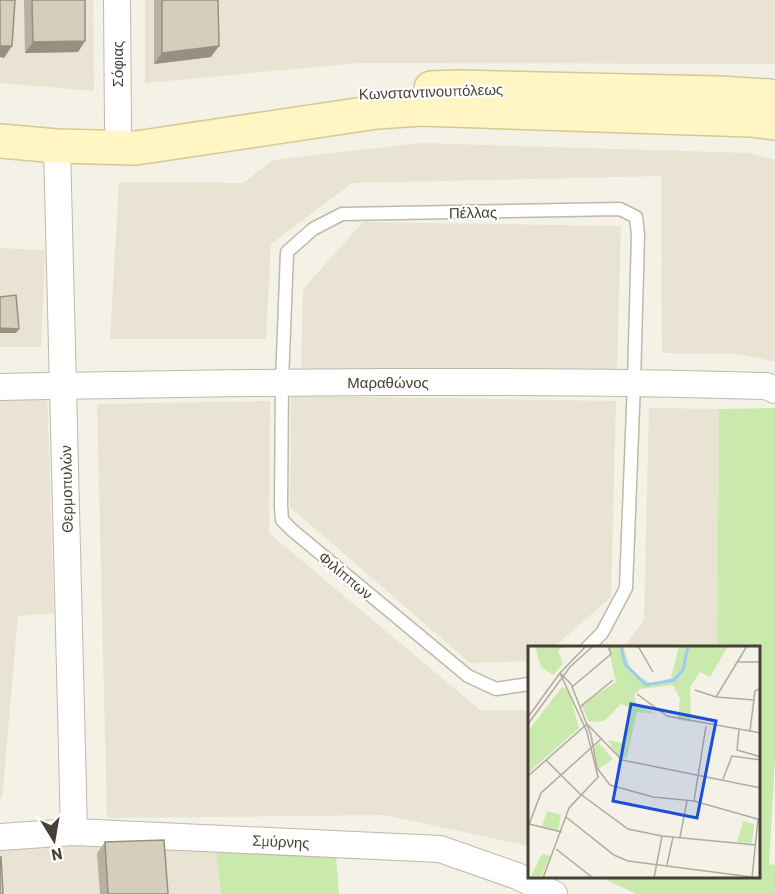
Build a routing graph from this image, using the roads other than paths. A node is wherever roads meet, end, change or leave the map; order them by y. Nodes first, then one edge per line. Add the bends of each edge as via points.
1 (117, 0) edge
2 (775, 98) edge
3 (775, 123) edge
4 (118, 127) junction
5 (0, 141) edge
6 (57, 146) junction
7 (282, 382) junction
8 (634, 382) junction
9 (63, 386) junction
10 (0, 387) edge
11 (775, 390) edge
12 (589, 646) edge
13 (528, 684) edge
14 (75, 832) junction
15 (0, 837) edge
16 (554, 894) edge

1 - 4 street, Σόφιας
2 - 4 main road, Κωνσταντινουπόλεως via 694,92 392,89
3 - 6 main road, Κωνσταντινουπόλεως via 421,109 136,148
4 - 6 main road, Κωνσταντινουπόλεως
5 - 6 main road, Κωνσταντινουπόλεως
6 - 9 street, Θερμοπυλών
7 - 8 street, Μαραθώνος
7 - 8 lane, Πέλλας via 287,252 313,229 342,214 620,209 636,218 638,235
7 - 9 street, Μαραθώνος
7 - 13 lane, Φιλίππων via 282,520 468,676 496,689
8 - 11 street, Μαραθώνος via 766,386
8 - 12 lane via 626,588 602,633
9 - 10 street, Μαραθώνος
9 - 14 street, Θερμοπυλών
14 - 15 street, Σμύρνης
14 - 16 street, Σμύρνης via 440,849 517,876

